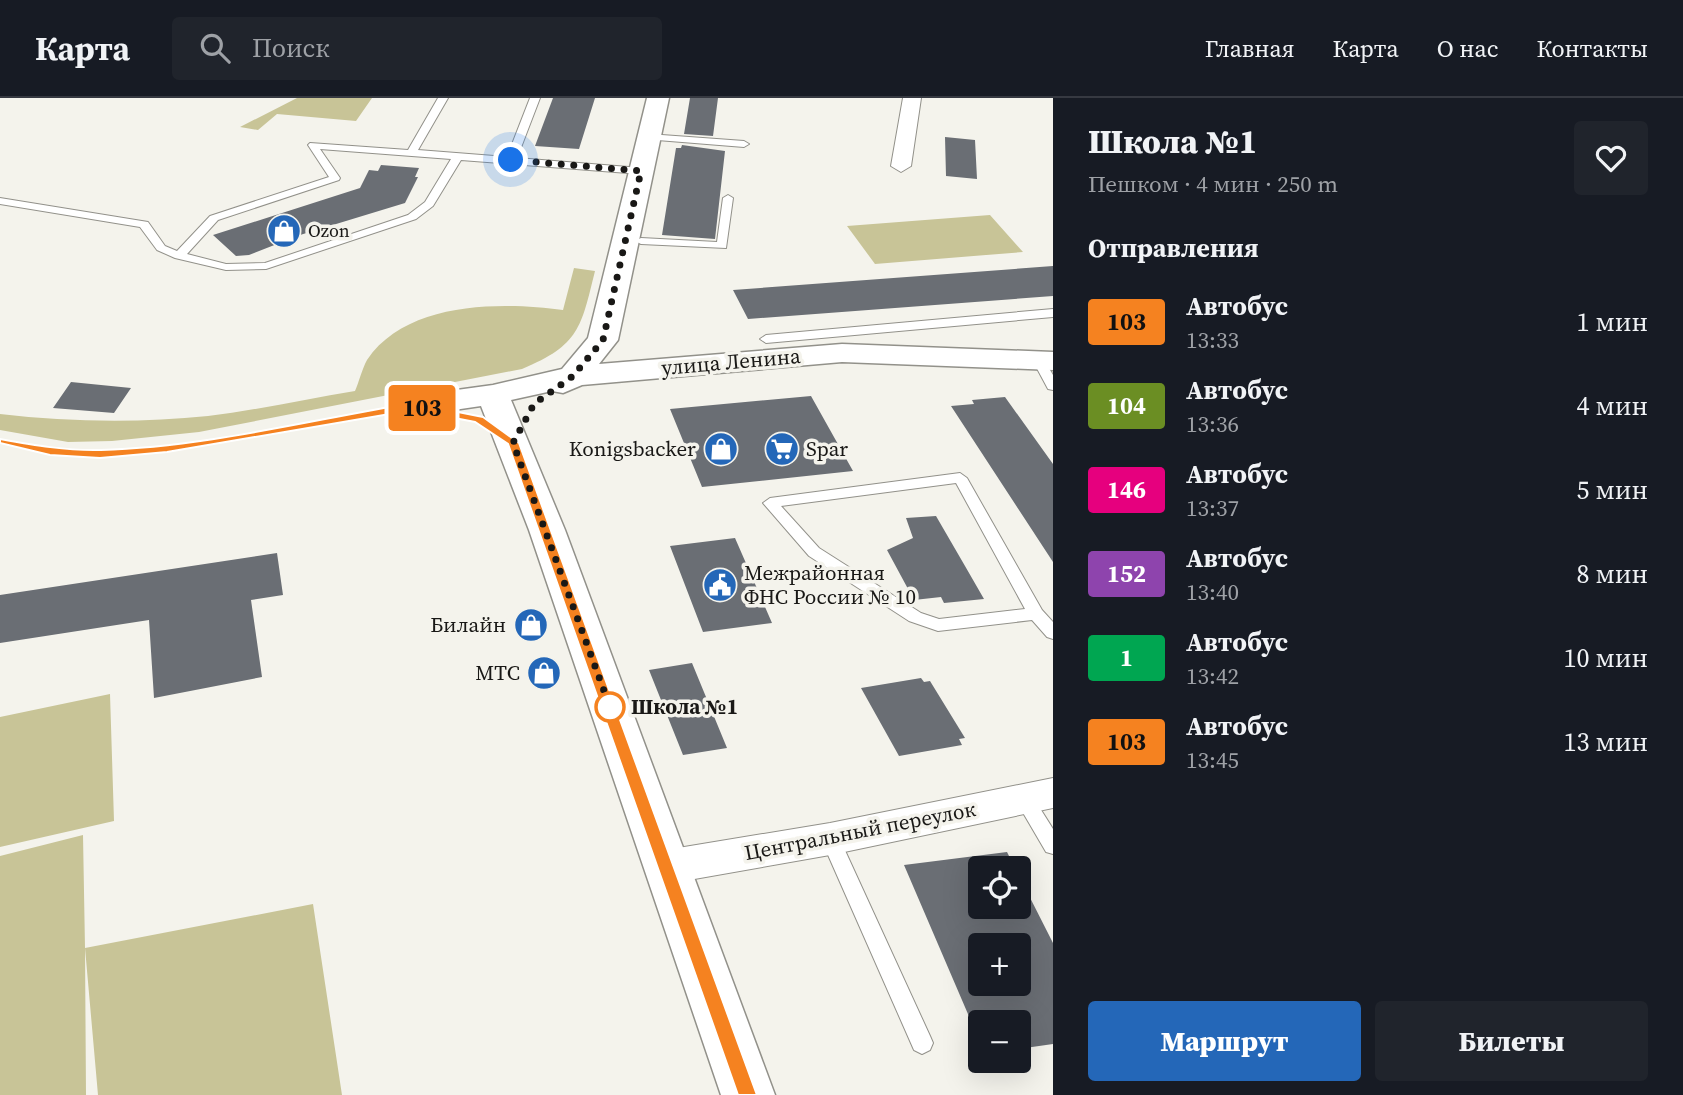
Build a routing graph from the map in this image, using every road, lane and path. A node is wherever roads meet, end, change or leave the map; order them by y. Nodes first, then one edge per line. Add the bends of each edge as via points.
1 (443, 98) edge
2 (535, 98) edge
3 (658, 98) edge
4 (912, 98) edge
5 (648, 138) junction
6 (744, 144) dead end
7 (412, 152) junction
8 (458, 156) junction
9 (511, 160) junction
10 (901, 166) dead end
11 (641, 171) junction
12 (728, 198) dead end
13 (0, 201) edge
14 (641, 241) dead end
15 (179, 256) junction
16 (1053, 313) edge
17 (766, 340) dead end
18 (862, 342) junction
19 (1048, 369) edge
20 (573, 376) junction
21 (493, 395) junction
22 (513, 443) junction
23 (1036, 614) junction
24 (1053, 633) edge
25 (1038, 796) edge
26 (831, 839) junction
27 (1053, 846) edge
28 (666, 867) junction
29 (922, 1043) dead end
30 (748, 1095) edge

1 - 7 lane
2 - 9 lane
3 - 5 main road
4 - 10 street
5 - 6 lane
5 - 11 main road
7 - 8 lane
7 - 15 lane via 313,145 335,178 214,218
8 - 9 lane
8 - 15 lane via 429,204 412,217 265,266 226,268
9 - 11 lane
11 - 20 main road via 603,340
12 - 14 lane via 722,246
13 - 15 lane via 144,224 161,248
16 - 18 lane
17 - 18 lane
18 - 19 main road, улица Ленина
18 - 20 main road, улица Ленина
20 - 21 main road, улица Ленина
20 - 22 main road via 534,404
21 - 22 main road
21 - 22 main road, улица Ленина via 413,406 478,419
22 - 28 main road
23 - 23 lane via 960,478 770,503 814,552 915,617 938,625
23 - 24 lane
25 - 26 street, Центральный переулок
25 - 27 lane
26 - 28 street, Центральный переулок
26 - 29 lane
28 - 30 main road

